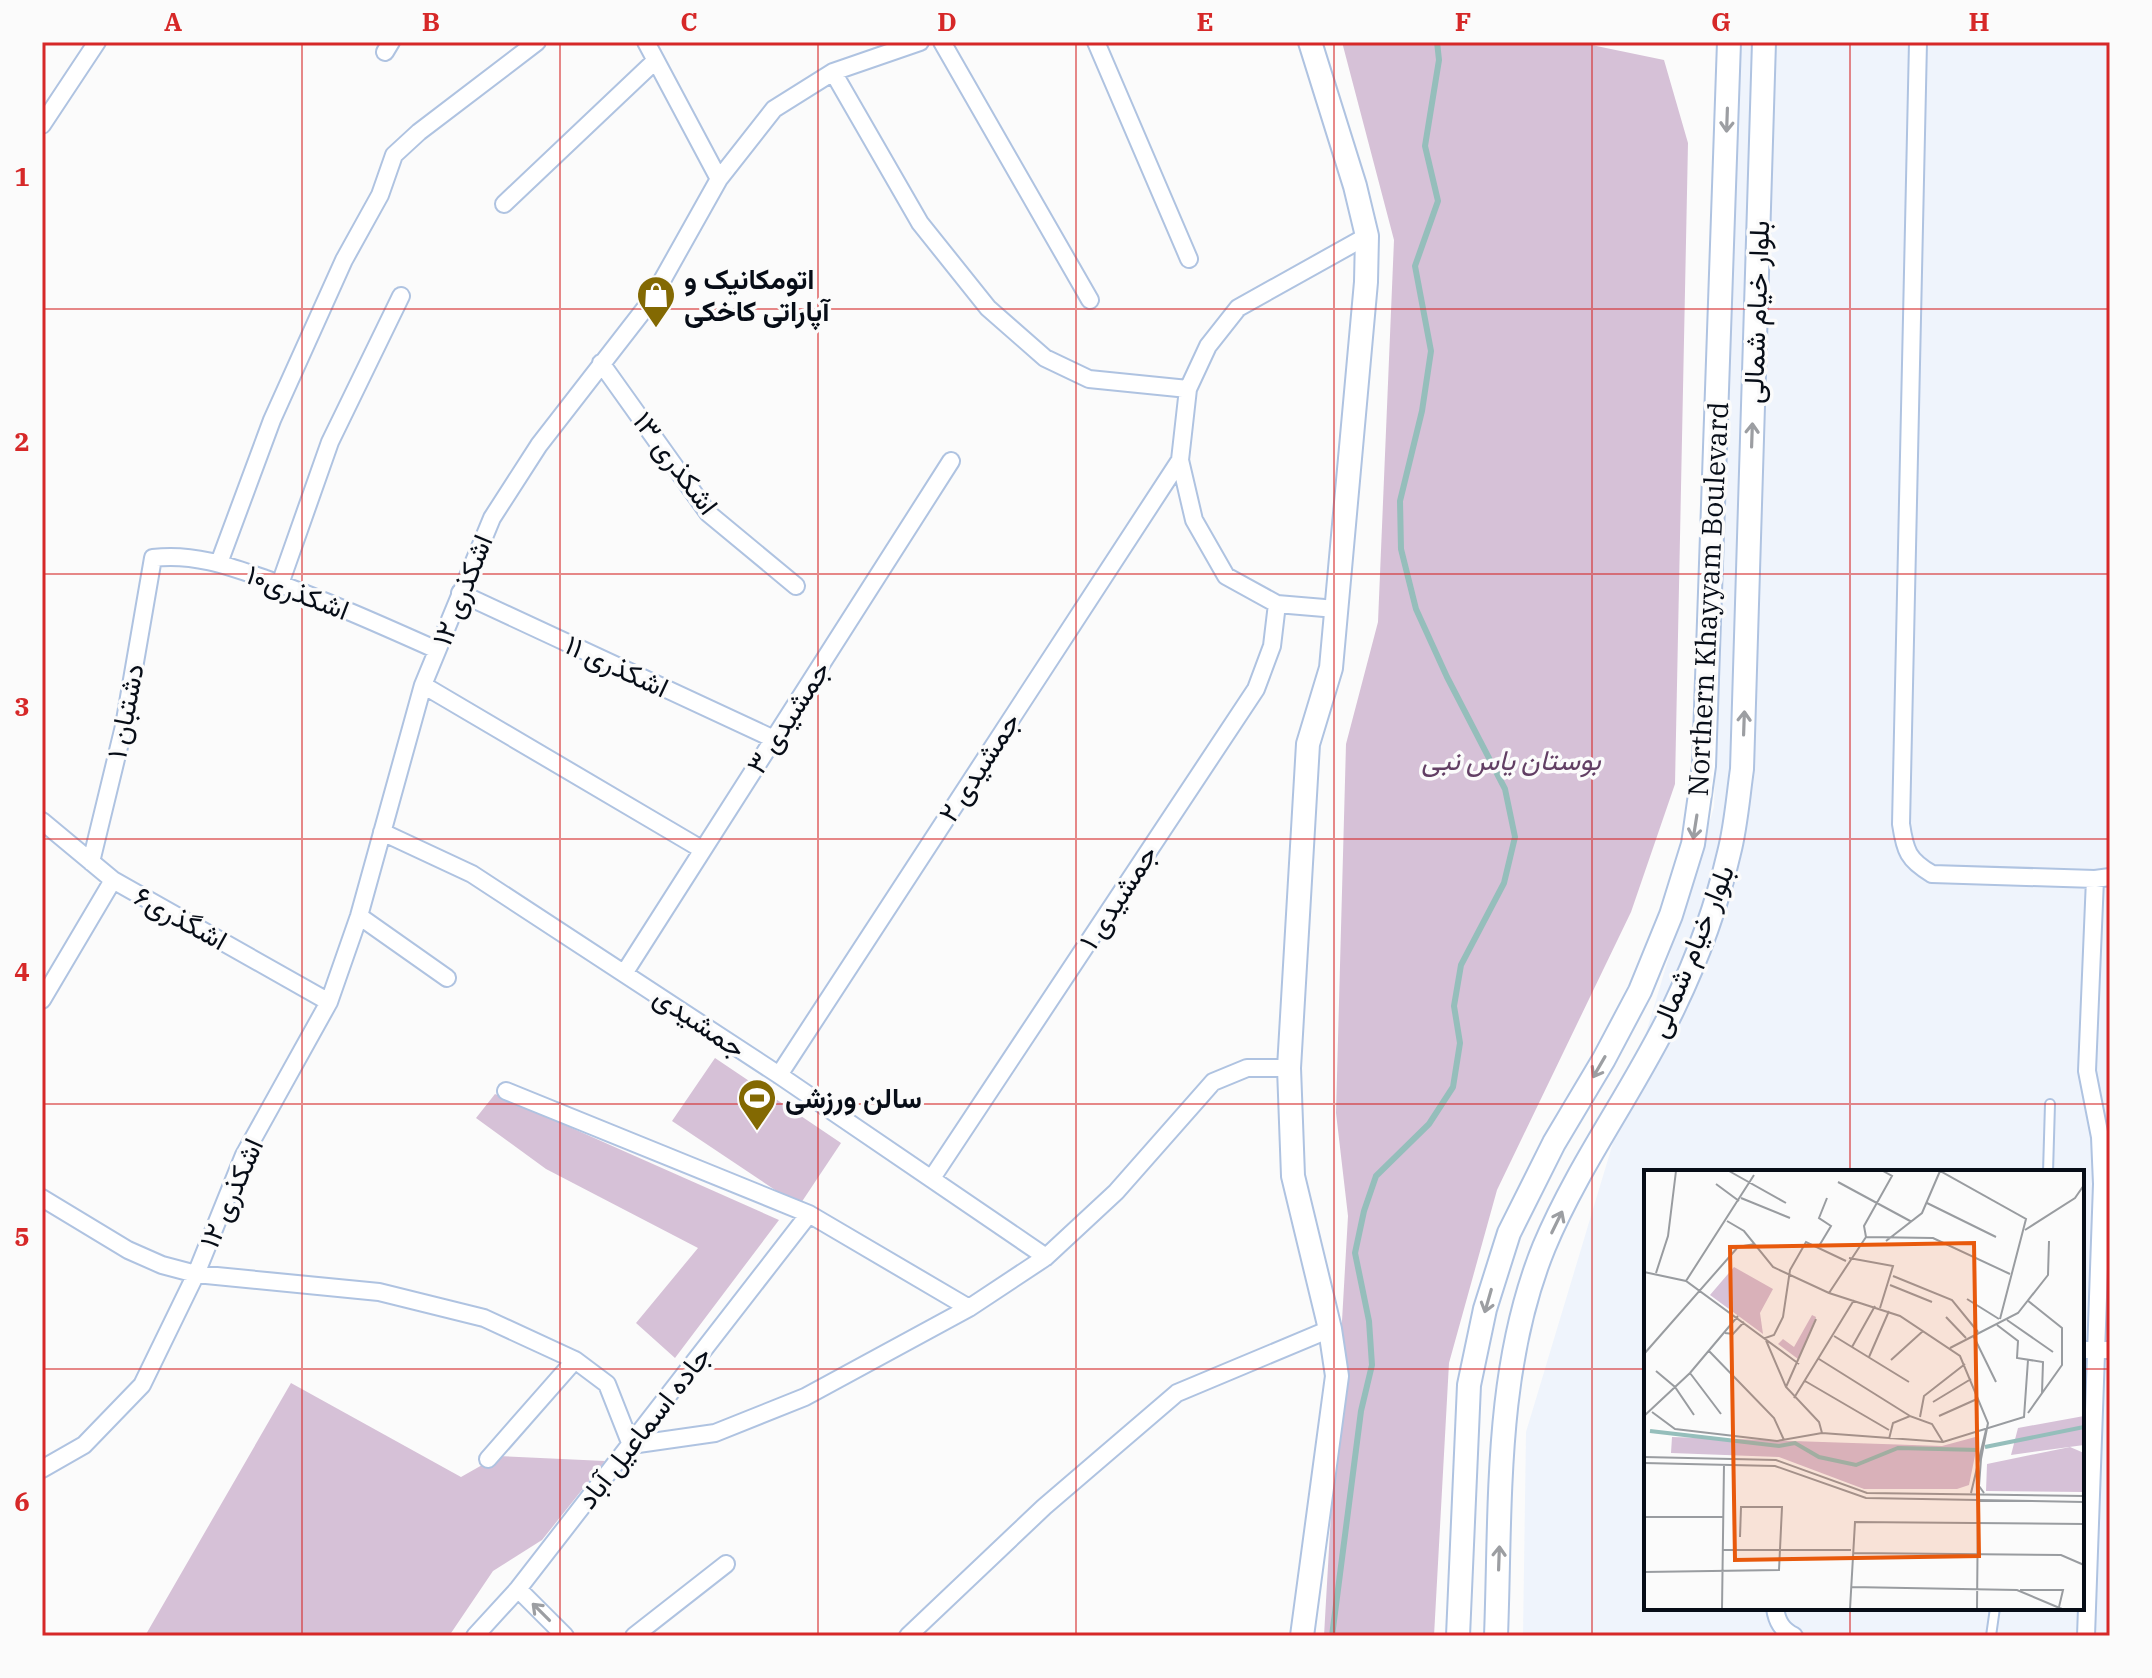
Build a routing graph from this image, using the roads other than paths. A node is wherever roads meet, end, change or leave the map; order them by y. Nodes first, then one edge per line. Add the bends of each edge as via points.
1 (97, 42) edge
2 (537, 42) edge
3 (646, 42) edge
4 (920, 42) edge
5 (942, 42) edge
6 (1096, 42) edge
7 (1310, 42) edge
8 (1764, 42) edge
9 (1918, 42) edge
10 (1725, 48) edge
11 (655, 61) junction
12 (833, 72) junction
13 (42, 125) edge
14 (719, 179) junction
15 (504, 204) dead end
16 (1367, 236) junction
17 (1189, 259) dead end
18 (401, 296) dead end
19 (1090, 300) dead end
20 (601, 363) junction
21 (1188, 389) junction
22 (1180, 460) junction
23 (951, 461) dead end
24 (1714, 490) junction
25 (1750, 492) junction
26 (153, 558) joint
27 (219, 563) junction
28 (280, 584) junction
29 (796, 586) dead end
30 (460, 593) junction
31 (1277, 604) junction
32 (1336, 609) junction
33 (437, 650) junction
34 (423, 685) junction
35 (774, 739) junction
36 (42, 821) edge
37 (382, 832) junction
38 (703, 850) junction
39 (91, 862) junction
40 (2103, 878) edge
41 (113, 880) junction
42 (359, 916) junction
43 (625, 972) junction
44 (447, 978) dead end
45 (42, 1000) edge
46 (329, 1002) junction
47 (1289, 1068) junction
48 (779, 1075) junction
49 (506, 1091) dead end
50 (2050, 1104) dead end
51 (2048, 1170) edge
52 (932, 1178) junction
53 (42, 1198) edge
54 (809, 1214) junction
55 (1046, 1257) junction
56 (196, 1274) junction
57 (969, 1308) junction
58 (1330, 1329) junction
59 (2096, 1350) edge
60 (575, 1360) junction
61 (631, 1445) junction
62 (488, 1459) dead end
63 (42, 1469) edge
64 (726, 1564) dead end
65 (518, 1589) junction
66 (1775, 1610) edge
67 (1995, 1610) edge
68 (479, 1635) edge
69 (565, 1636) edge
70 (634, 1636) edge
71 (908, 1636) edge
72 (1302, 1636) edge
73 (1458, 1636) edge
74 (1496, 1636) edge
75 (1794, 1636) edge
76 (1991, 1636) edge
77 (2086, 1636) edge

1 - 13 street
2 - 27 street via 394,155 380,195 344,260 272,420
3 - 11 street
4 - 12 street, اشکذری ۱۲
5 - 19 street
6 - 17 street
7 - 16 street
25 -> 8 street, بلوار خیام شمالی
9 - 40 street via 1901,824 1905,847 1915,864 1932,874
10 -> 24 street, Northern Khayyam Boulevard
11 - 14 street
11 - 15 street
12 - 14 street, اشکذری ۱۲ via 774,109
12 - 21 street via 920,223 988,308 1045,358 1089,379
14 - 20 street, اشکذری ۱۲ via 650,302
16 - 21 street via 1238,308 1208,346
16 - 32 street via 1361,358
18 - 28 street via 330,442
20 - 29 street, اشکذری ۱۳ via 708,513
20 - 30 street, اشکذری ۱۲ via 492,518
21 - 22 street
22 - 31 street via 1194,520 1226,576
22 - 48 street, جمشیدی ۲
23 - 35 street, جمشیدی ۳
24 - 25 street
24 -> 73 street, Northern Khayyam Boulevard via 1704,766 1693,844 1640,991 1509,1233 1485,1309 1469,1385
74 -> 25 street, بلوار خیام شمالی via 1506,1390 1521,1319 1544,1247 1674,1006 1729,852 1742,769
26 - 27 street, اشکذری۱۰ via 175,555
26 - 39 street, دشتبان ۱ via 124,726
27 - 28 street, اشکذری۱۰
28 - 33 street, اشکذری۱۰
30 - 33 street, اشکذری ۱۲
30 - 35 street, اشکذری ۱۱
31 - 32 street
31 - 52 street, جمشیدی ۱ via 1272,646 1256,689
32 - 47 street via 1331,668 1308,744
33 - 34 street, اشکذری ۱۲
34 - 37 street, اشکذری ۱۲
34 - 38 street
35 - 38 street, جمشیدی ۳
36 - 39 street, اشگذری۶
37 - 42 street, اشکذری ۱۲
37 - 43 street, جمشیدی via 472,874
38 - 43 street, جمشیدی ۳
39 - 41 street, اشگذری۶
40 - 59 street via 2087,1071 2102,1155
41 - 45 street
41 - 46 street, اشگذری۶
42 - 44 street
42 - 46 street, اشکذری ۱۲
43 - 48 street, جمشیدی
46 - 56 street, اشکذری ۱۲ via 244,1155
47 - 55 street via 1247,1068 1213,1082 1116,1192
47 - 58 street via 1293,1176
48 - 52 street, جمشیدی
49 - 54 street
50 - 51 lane
52 - 55 street, جمشیدی
53 - 56 street via 128,1250
54 - 57 street
54 - 61 street, جاده اسماعیل آباد
55 - 57 street
56 - 60 street via 379,1292 484,1318
56 - 63 street, اشکذری ۱۲ via 142,1385 84,1445
57 - 61 street via 805,1397 715,1433
58 - 71 street via 1177,1393 1044,1507
58 - 72 street via 1337,1376
59 - 77 street
60 - 61 street via 607,1384
60 - 62 street
61 - 65 street, جاده اسماعیل آباد
64 - 70 street
65 - 68 street, جاده اسماعیل آباد
69 -> 65 street
66 - 75 street via 1784,1631
67 - 76 lane

